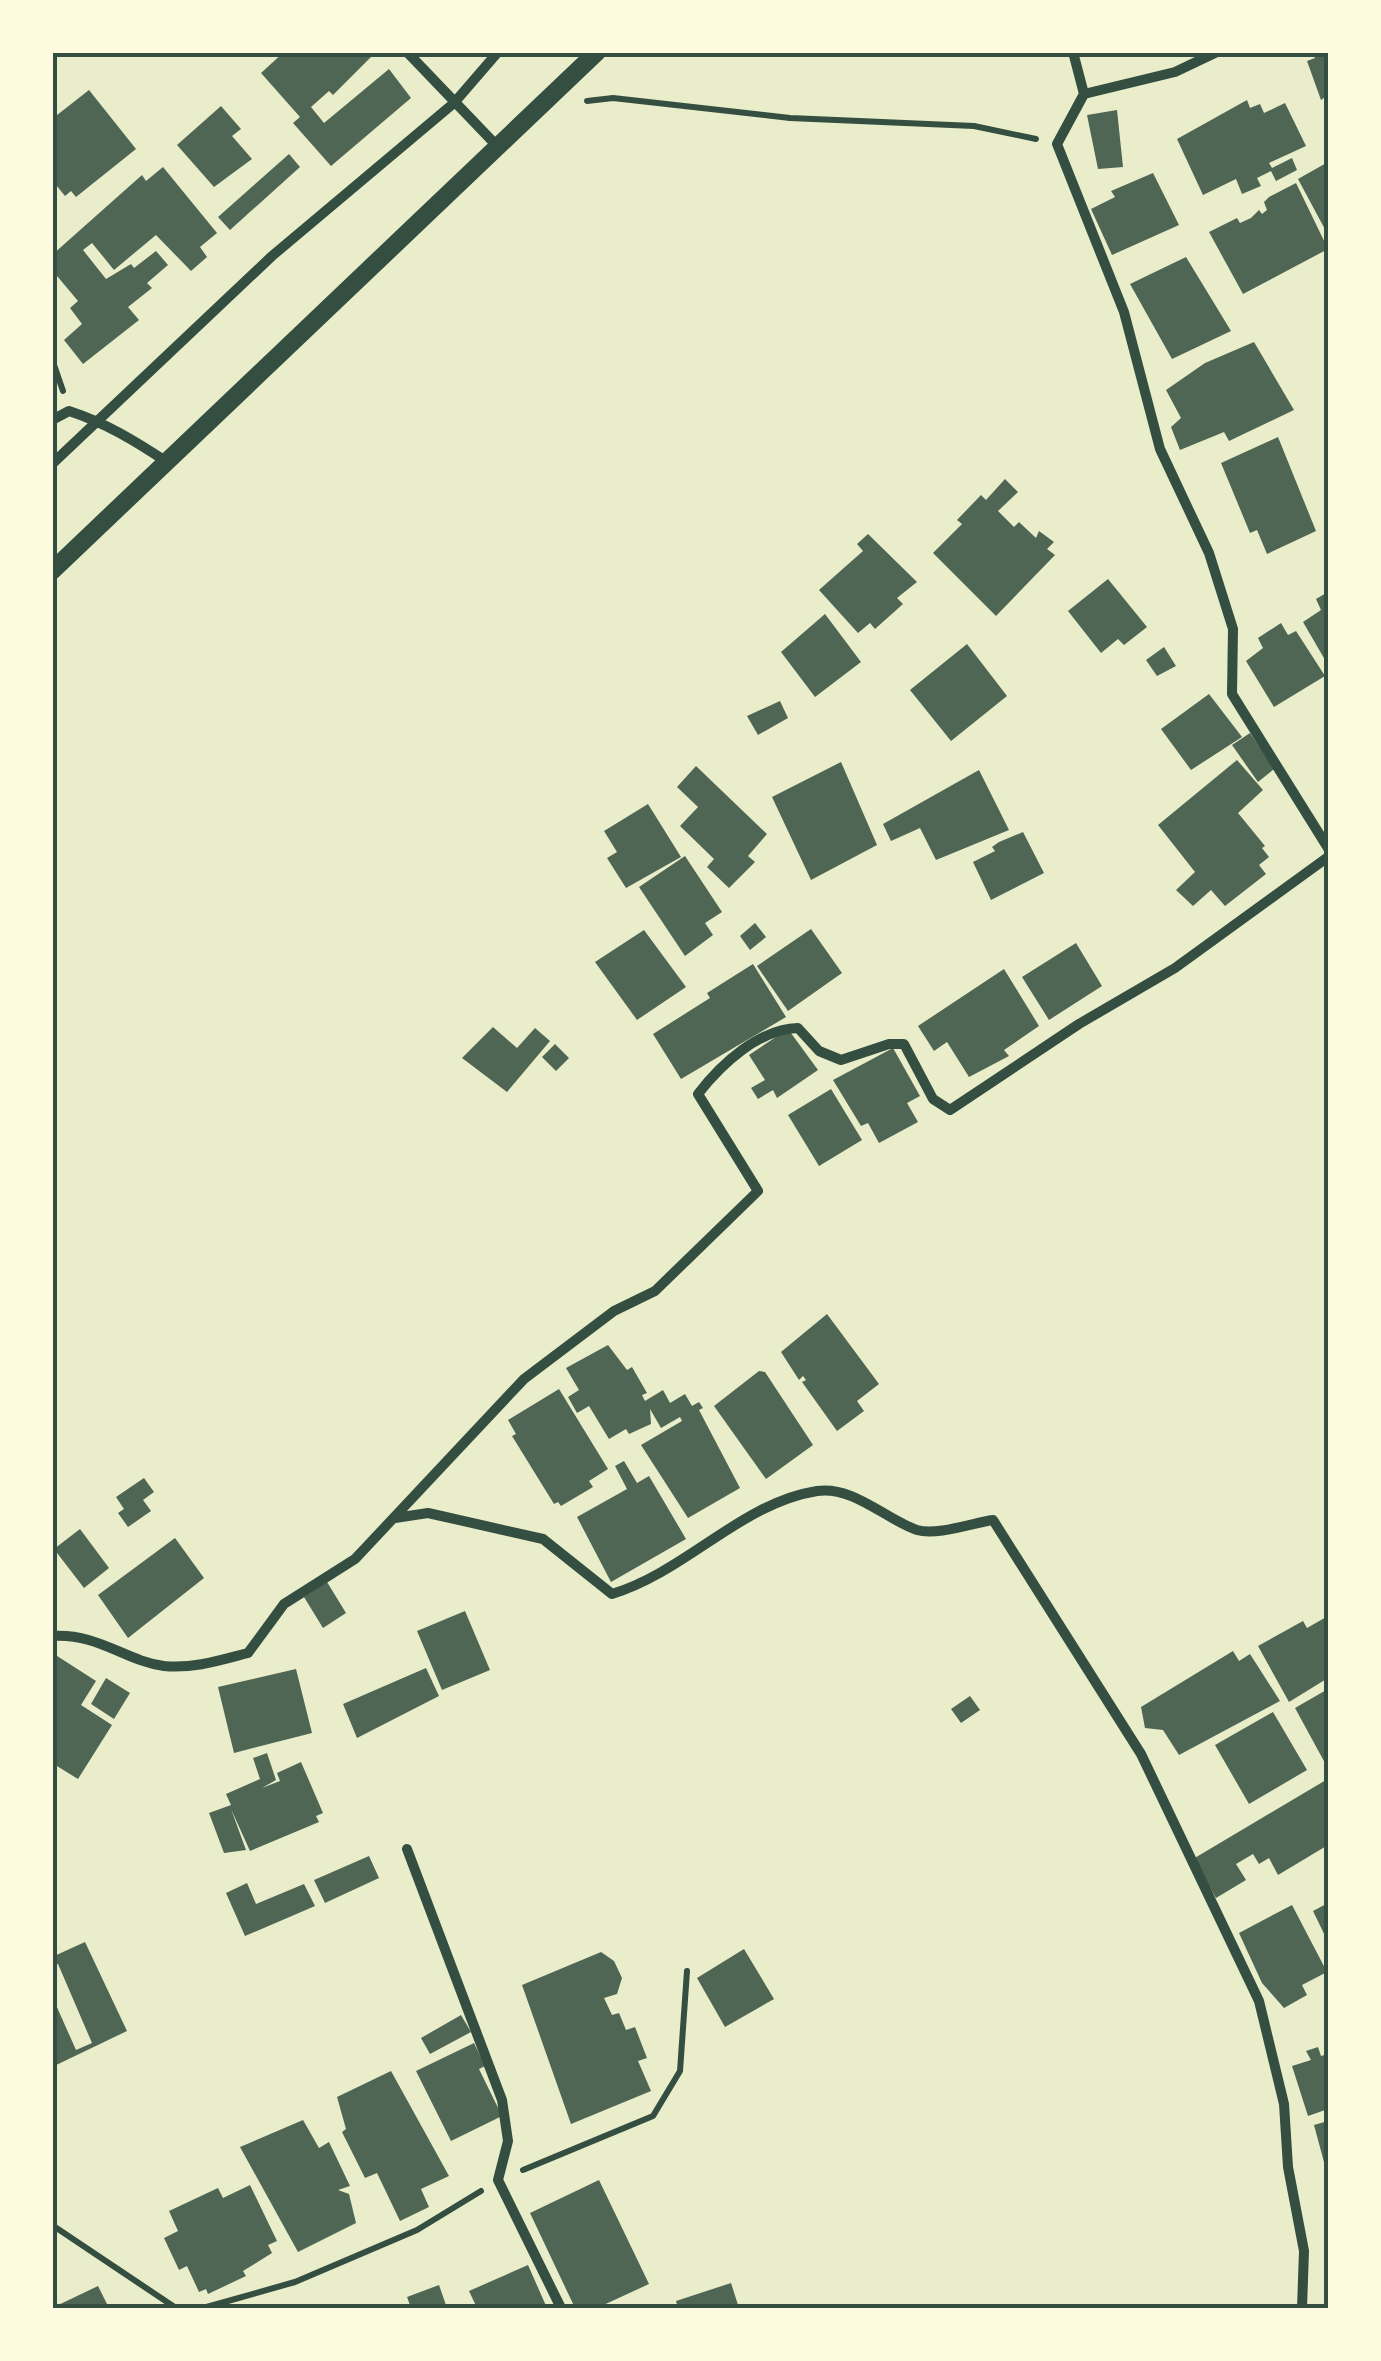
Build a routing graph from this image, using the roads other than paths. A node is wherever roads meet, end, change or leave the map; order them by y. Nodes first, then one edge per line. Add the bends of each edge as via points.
1 (407, 52) edge
2 (498, 52) edge
3 (597, 52) edge
4 (1073, 52) edge
5 (1217, 52) edge
6 (1084, 94) junction
7 (454, 104) junction
8 (498, 147) junction
9 (52, 420) edge
10 (100, 422) junction
11 (167, 463) junction
12 (52, 464) edge
13 (52, 571) edge
14 (1328, 848) edge
15 (1328, 858) edge
16 (394, 1518) junction
17 (52, 1636) edge
18 (407, 1850) dead end
19 (561, 2308) edge
20 (1302, 2308) edge

1 - 7 street
2 - 7 street
3 - 8 street
4 - 6 street
5 - 6 street via 1175,72
6 - 14 street via 1057,144 1124,312 1160,449 1209,553 1233,629 1232,694
7 - 8 street
7 - 10 street via 272,256
8 - 11 street
9 - 10 street via 69,411
10 - 11 street
10 - 12 street
11 - 13 street
15 - 16 street via 1175,968 950,1110 932,1099 904,1044 840,1060 798,1028 779,1028 716,1070 698,1094 758,1191 655,1291 614,1311 524,1379
16 - 17 street via 355,1559 284,1604 248,1654 161,1666 74,1635
16 - 20 street via 428,1513 543,1539 612,1594 650,1582 766,1505 822,1490 858,1499 920,1532 993,1520 1141,1754 1259,2001 1284,2104 1304,2251
18 - 19 street via 502,2100 508,2141 498,2180

